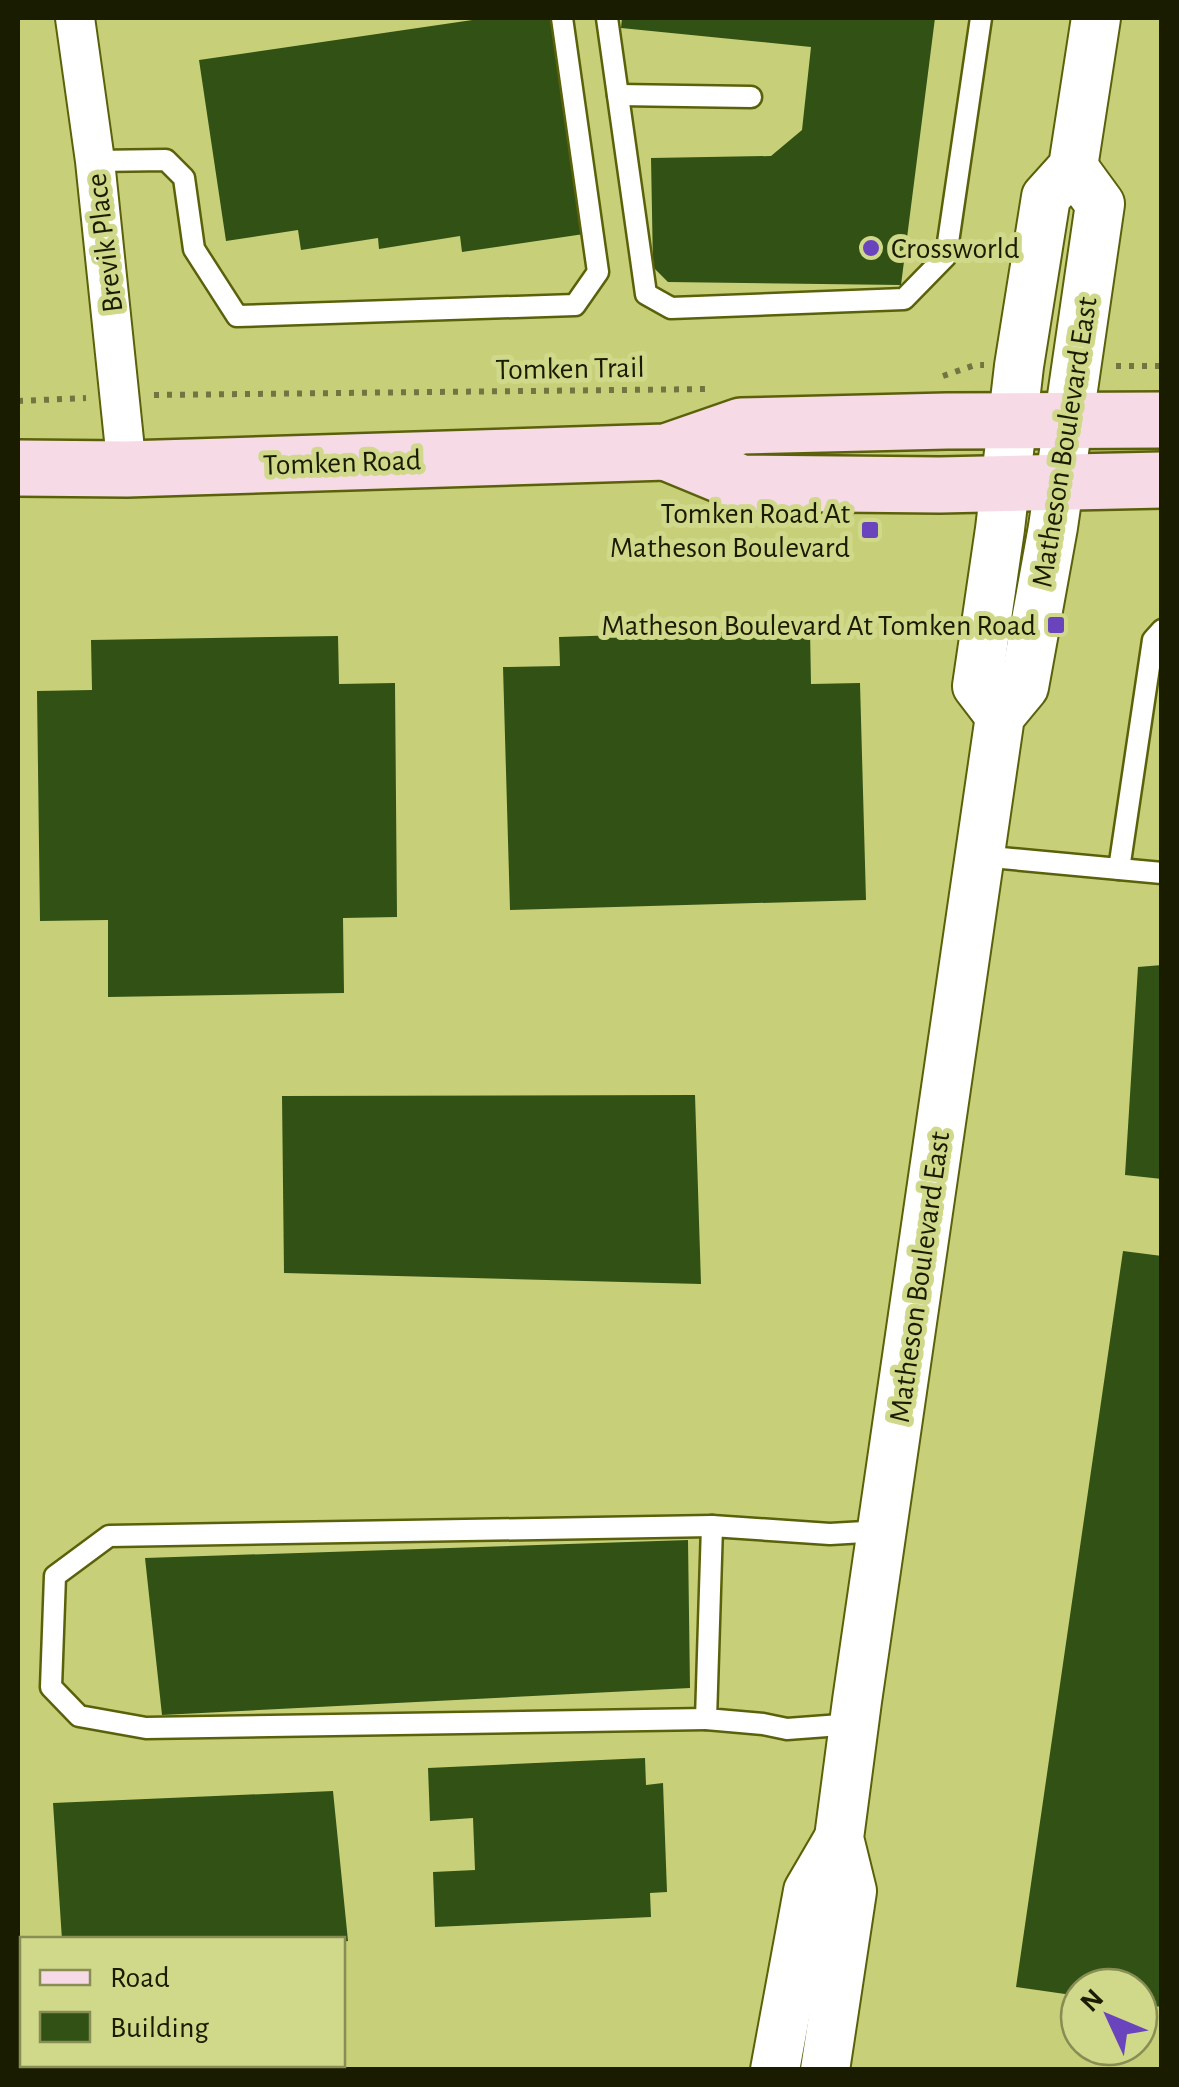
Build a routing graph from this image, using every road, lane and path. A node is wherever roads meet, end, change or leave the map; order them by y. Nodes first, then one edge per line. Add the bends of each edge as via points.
1 (75, 18) edge
2 (562, 18) edge
3 (607, 18) edge
4 (981, 18) edge
5 (1096, 18) edge
6 (618, 96) junction
7 (751, 97) dead end
8 (94, 162) junction
9 (1073, 167) junction
10 (975, 365) dead end
11 (1116, 366) dead end
12 (1162, 366) edge
13 (938, 378) dead end
14 (713, 389) dead end
15 (164, 395) dead end
16 (56, 399) dead end
17 (18, 401) edge
18 (1162, 420) edge
19 (1013, 421) junction
20 (1068, 421) junction
21 (666, 452) junction
22 (18, 468) edge
23 (128, 469) junction
24 (1162, 480) edge
25 (1059, 483) junction
26 (1006, 484) junction
27 (1162, 630) edge
28 (1000, 716) junction
29 (980, 856) junction
30 (1119, 870) junction
31 (1162, 874) edge
32 (712, 1526) junction
33 (882, 1531) junction
34 (706, 1719) junction
35 (854, 1724) junction
36 (839, 1838) junction
37 (775, 2070) edge
38 (825, 2070) edge

1 - 8 street, Brevik Place
2 - 8 lane via 598,272 574,305 237,316 194,249 184,178 166,160
3 - 6 lane
4 - 6 lane via 946,256 904,299 670,308 646,294
5 - 9 street, Matheson Boulevard East
6 - 7 lane
8 - 23 street, Brevik Place
9 - 19 street, Matheson Boulevard East via 1046,197
9 - 20 street, Matheson Boulevard East via 1100,204
10 - 13 path
11 - 12 path
14 - 15 path, Tomken Trail
16 - 17 path
18 - 20 main road, Tomken Road
19 - 20 main road, Tomken Road
19 - 21 main road, Tomken Road via 741,426
19 - 26 street, Matheson Boulevard East
20 - 25 street, Matheson Boulevard East
21 - 23 main road, Tomken Road
21 - 26 main road, Tomken Road via 741,483
22 - 23 main road, Tomken Road
24 - 25 main road, Tomken Road
25 - 26 main road, Tomken Road
25 - 28 street, Matheson Boulevard East via 1024,688
26 - 28 street, Matheson Boulevard East via 977,686
27 - 30 lane via 1153,640
28 - 29 street, Matheson Boulevard East
29 - 30 lane
29 - 33 street, Matheson Boulevard East
30 - 31 lane
32 - 33 lane
32 - 34 lane
32 - 34 lane via 109,1536 55,1576 52,1669 52,1687 78,1716 146,1728
33 - 35 street, Matheson Boulevard East
34 - 35 lane via 786,1729
35 - 36 street, Matheson Boulevard East
36 - 37 street, Matheson Boulevard East via 808,1891
36 - 38 street, Matheson Boulevard East via 852,1890

